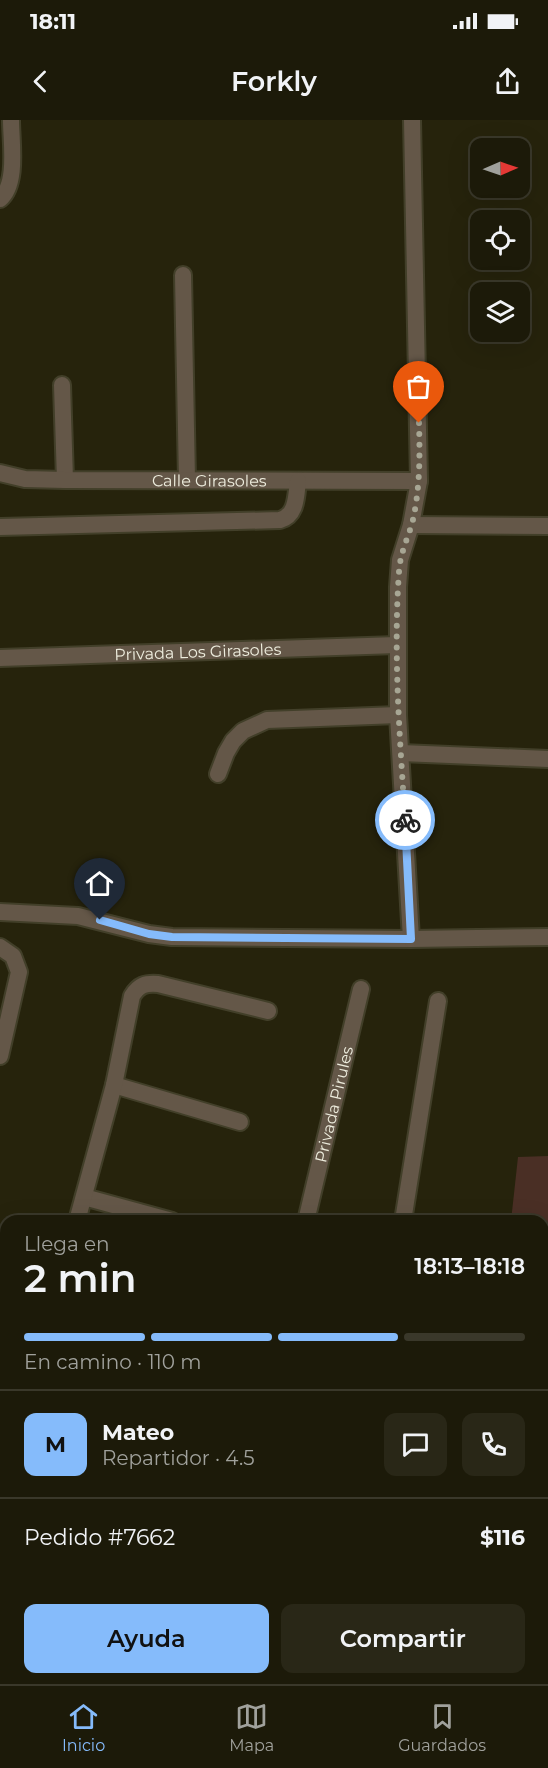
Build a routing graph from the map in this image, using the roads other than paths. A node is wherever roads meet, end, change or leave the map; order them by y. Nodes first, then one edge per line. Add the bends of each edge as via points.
1 (11, 120) edge
2 (412, 120) edge
3 (4, 193) edge
4 (183, 274) dead end
5 (62, 385) dead end
6 (0, 473) edge
7 (64, 480) junction
8 (187, 480) junction
9 (298, 481) junction
10 (419, 481) junction
11 (411, 525) junction
12 (548, 526) edge
13 (0, 527) edge
14 (397, 645) junction
15 (0, 658) edge
16 (398, 715) junction
17 (401, 753) junction
18 (548, 759) edge
19 (218, 774) dead end
20 (0, 912) edge
21 (548, 937) edge
22 (411, 939) junction
23 (0, 947) edge
24 (361, 989) dead end
25 (438, 1001) dead end
26 (268, 1011) dead end
27 (0, 1056) edge
28 (114, 1085) junction
29 (240, 1122) dead end
30 (84, 1197) junction
31 (79, 1215) edge
32 (150, 1215) edge
33 (307, 1215) edge
34 (404, 1215) edge

1 - 3 street via 11,177
2 - 10 street
4 - 8 street
5 - 7 street
6 - 7 street, Calle Girasoles via 26,479
7 - 8 street, Calle Girasoles
8 - 9 street, Calle Girasoles
9 - 10 street, Calle Girasoles
9 - 13 street via 293,510 280,520
10 - 11 street
11 - 12 street
11 - 14 street via 400,560
14 - 15 street, Privada Los Girasoles
14 - 16 street
16 - 17 street
16 - 19 street via 267,720 243,731 233,741
17 - 18 street
17 - 22 street
20 - 22 street via 78,916 172,937
21 - 22 street
23 - 27 street via 13,956 19,972
24 - 33 street, Privada Pirules
25 - 34 street
26 - 28 street via 158,984 142,985 132,996
28 - 29 street
28 - 30 street
30 - 31 street
30 - 32 street

